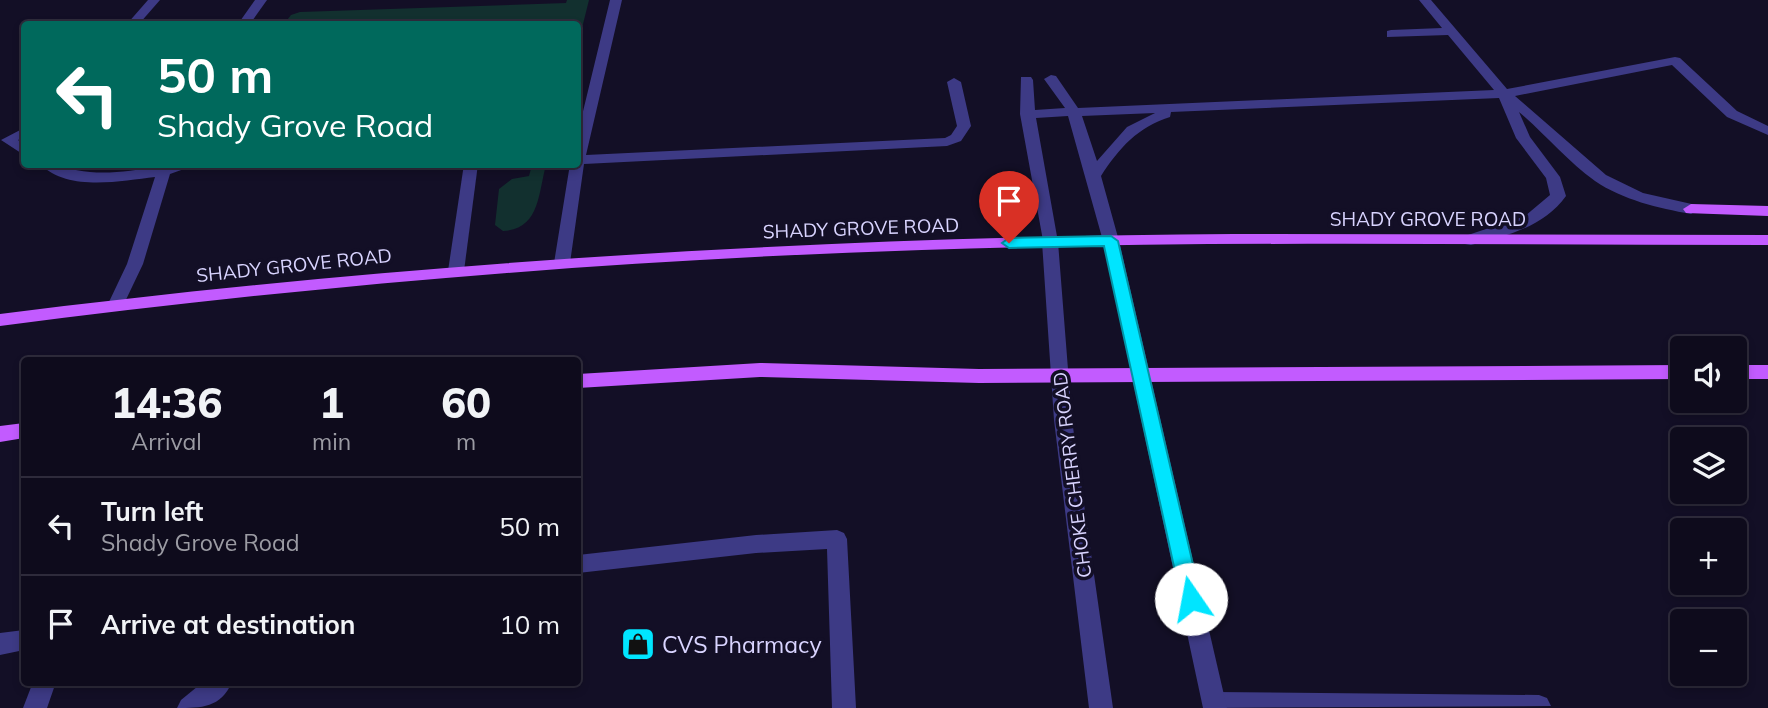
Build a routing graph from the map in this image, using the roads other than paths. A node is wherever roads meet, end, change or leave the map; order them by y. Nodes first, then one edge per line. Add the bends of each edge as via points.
1 (154, 0) edge
2 (261, 0) edge
3 (616, 0) edge
4 (1425, 0) edge
5 (136, 21) edge
6 (246, 21) edge
7 (1451, 31) junction
8 (1391, 34) dead end
9 (1051, 79) dead end
10 (1026, 80) dead end
11 (954, 82) dead end
12 (1504, 94) junction
13 (1193, 108) junction
14 (1074, 112) junction
15 (1027, 114) junction
16 (1768, 131) edge
17 (21, 134) edge
18 (4, 142) edge
19 (581, 144) edge
20 (21, 150) edge
21 (581, 161) edge
22 (55, 168) edge
23 (165, 168) edge
24 (470, 168) edge
25 (576, 168) edge
26 (1094, 176) junction
27 (1691, 209) joint
28 (1768, 211) edge
29 (1471, 240) junction
30 (1768, 240) edge
31 (1111, 241) junction
32 (1050, 242) junction
33 (562, 263) junction
34 (456, 271) junction
35 (116, 304) junction
36 (0, 320) edge
37 (1670, 372) edge
38 (1747, 372) edge
39 (1768, 372) edge
40 (1141, 374) junction
41 (1059, 375) junction
42 (581, 381) edge
43 (21, 431) edge
44 (0, 434) edge
45 (581, 564) edge
46 (21, 640) edge
47 (0, 644) edge
48 (43, 686) edge
49 (216, 686) edge
50 (1215, 705) edge
51 (1539, 706) dead end
52 (35, 708) edge
53 (188, 708) edge
54 (844, 708) edge
55 (1101, 708) edge

1 - 5 street
2 - 6 street
3 - 19 street
4 - 7 street
7 - 8 street
7 - 12 street
9 - 14 street
10 - 15 street, CHOKE CHERRY ROAD
11 - 21 street via 964,126 947,142
12 - 13 street
12 - 16 street via 1675,61 1732,114
12 - 27 street via 1609,183 1649,201
12 - 29 street via 1523,138 1553,177 1558,196 1540,215
13 - 14 street
13 - 26 street via 1134,127 1110,150
14 - 15 street
14 - 26 street
15 - 32 street, CHOKE CHERRY ROAD
17 - 18 street
18 - 20 street
22 - 23 street via 85,177
23 - 35 street via 135,264
24 - 34 street
25 - 33 street
26 - 31 street
27 - 28 main road
29 - 30 main road, SHADY GROVE ROAD
29 - 31 main road, SHADY GROVE ROAD
31 - 32 main road, SHADY GROVE ROAD
31 - 40 street
32 - 33 main road, SHADY GROVE ROAD
32 - 41 street, CHOKE CHERRY ROAD
33 - 34 main road, SHADY GROVE ROAD
34 - 35 main road, SHADY GROVE ROAD
35 - 36 main road, SHADY GROVE ROAD
37 - 40 main road
38 - 39 main road
40 - 41 main road
40 - 50 street
41 - 42 main road via 760,370
41 - 55 street, CHOKE CHERRY ROAD
43 - 44 main road
45 - 54 street via 837,538
46 - 47 street
48 - 52 street
49 - 53 street
50 - 51 street

